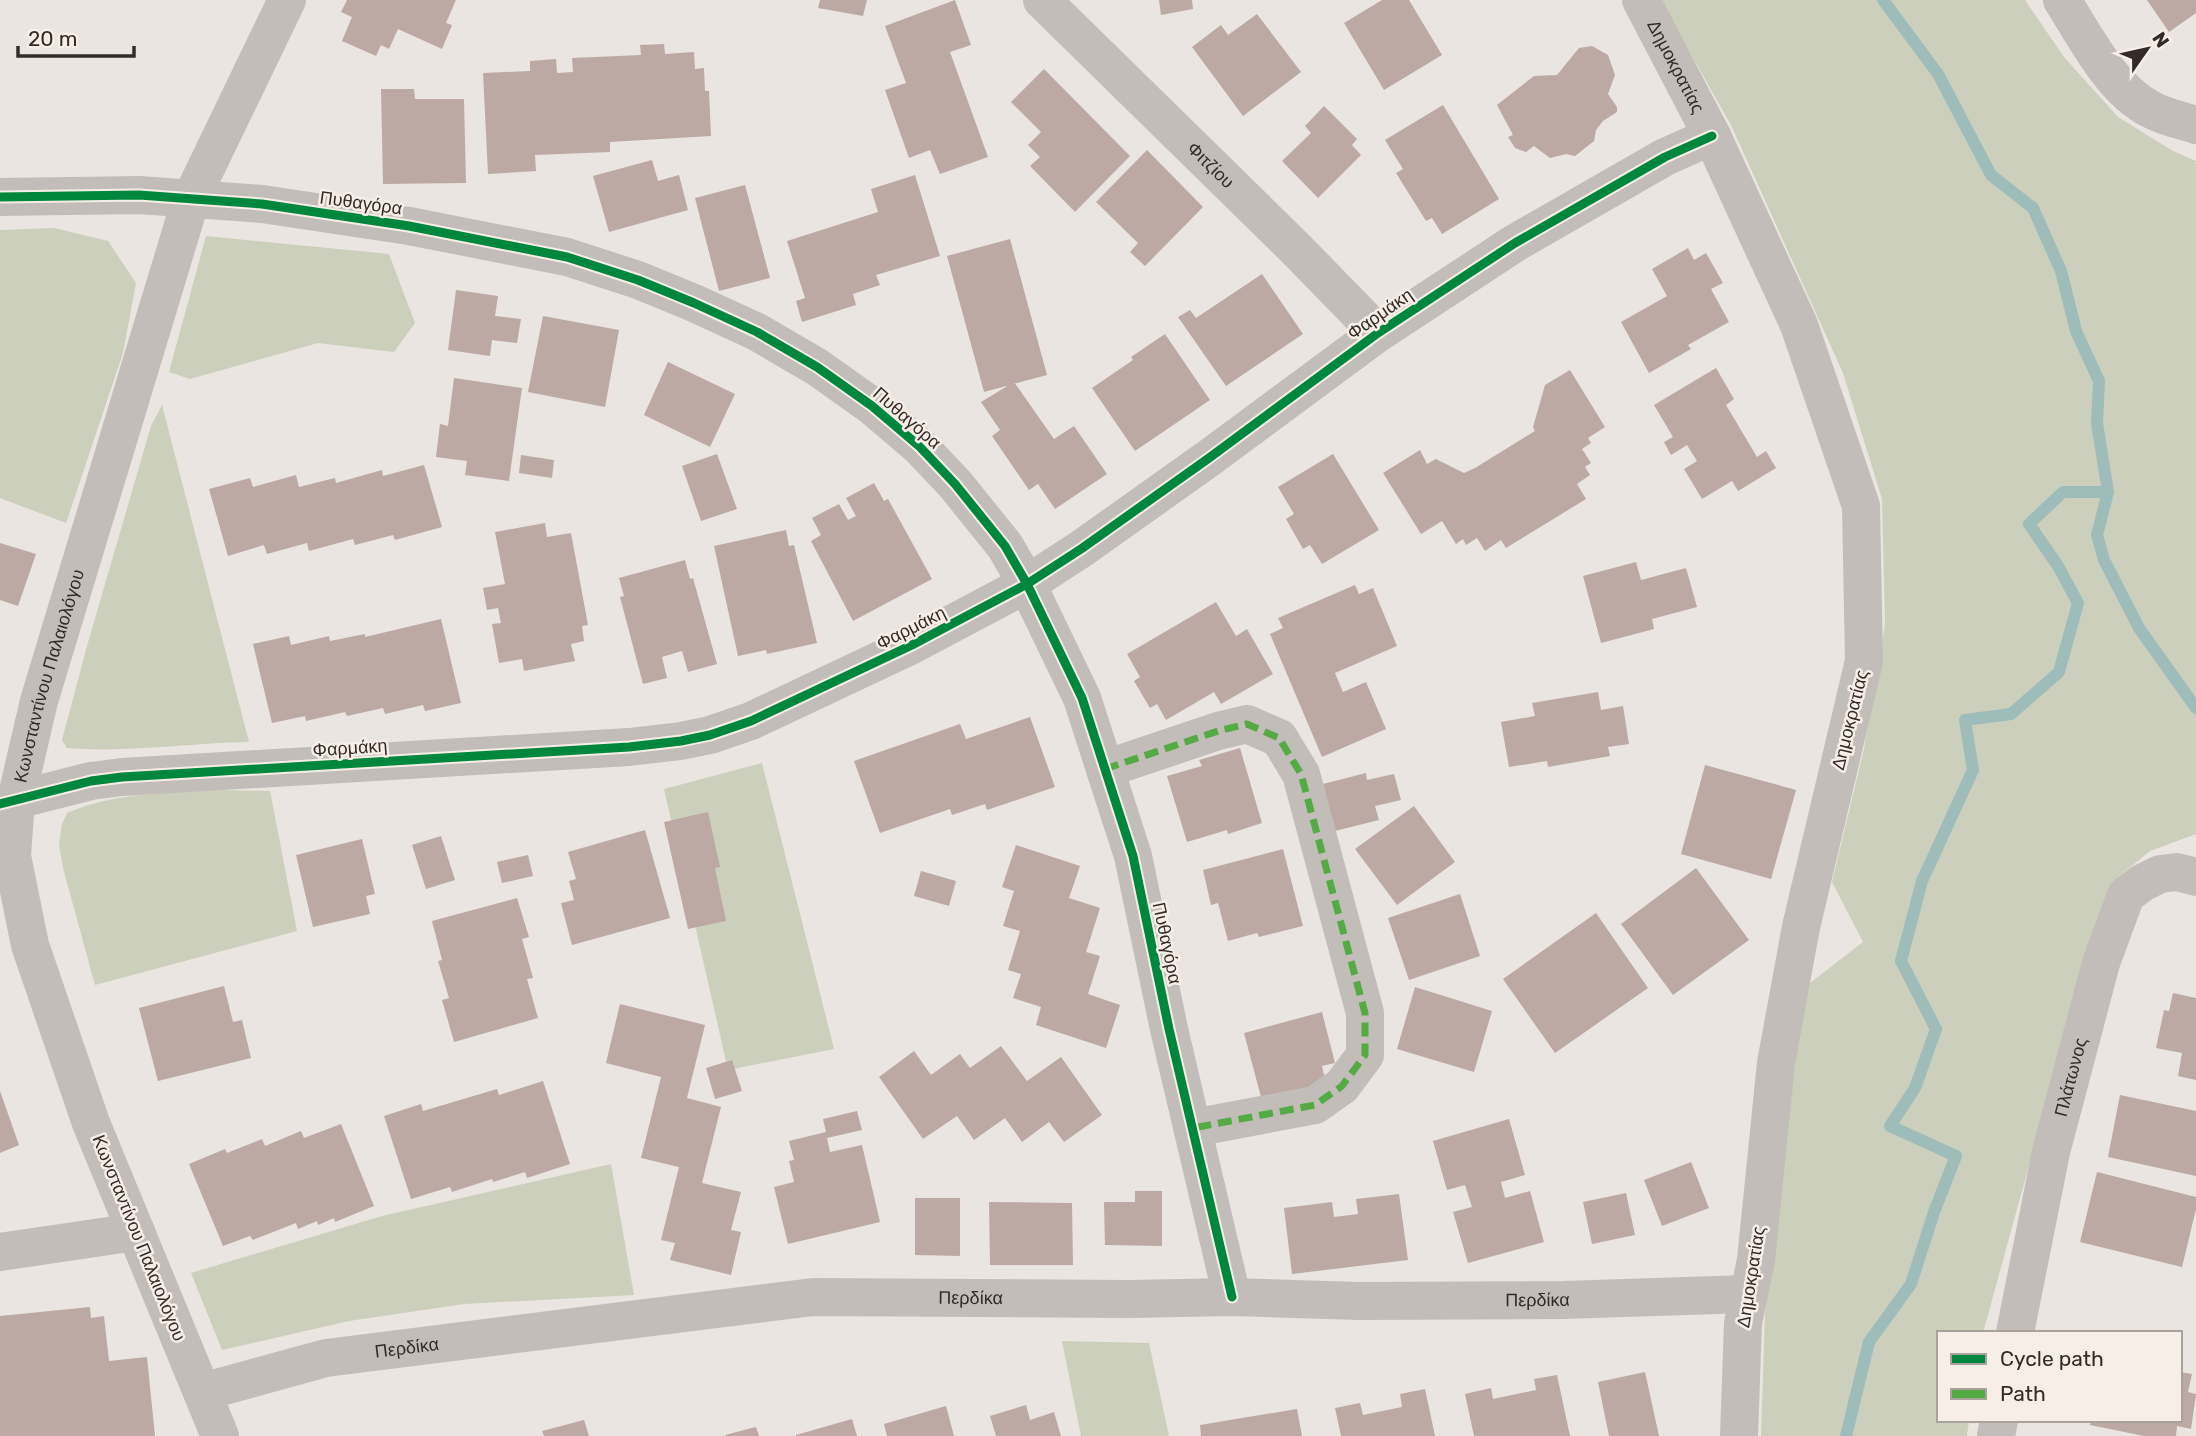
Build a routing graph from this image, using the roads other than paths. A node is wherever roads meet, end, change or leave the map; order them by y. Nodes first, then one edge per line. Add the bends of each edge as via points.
1 (286, 0) edge
2 (1042, 0) edge
3 (1641, 0) edge
4 (2062, 0) edge
5 (2196, 125) edge
6 (1712, 136) junction
7 (0, 197) edge
8 (191, 199) junction
9 (1378, 333) junction
10 (1027, 583) junction
11 (1105, 769) junction
12 (8, 802) edge
13 (2194, 875) edge
14 (1193, 1128) junction
15 (136, 1232) junction
16 (0, 1252) edge
17 (1748, 1294) junction
18 (1232, 1297) junction
19 (2015, 1331) edge
20 (202, 1392) junction
21 (220, 1436) edge
22 (1739, 1436) edge

1 - 8 street, Κωνσταντίνου Παλαιολόγου
2 - 9 street, Φιτζίου
3 - 6 street, Δημοκρατίας
4 - 5 street via 2130,95 2164,116
6 - 9 street, Φαρμάκη via 1665,157 1515,243
6 - 17 street, Δημοκρατίας via 1799,325 1861,506 1864,661 1801,927 1776,1063 1756,1260
7 - 8 street, Πυθαγόρα
8 - 10 street, Πυθαγόρα via 262,204 473,237 567,257 694,303 757,332 872,406 955,484 1004,545
8 - 12 street, Κωνσταντίνου Παλαιολόγου
9 - 10 street, Φαρμάκη via 1177,481
10 - 11 street, Πυθαγόρα via 1082,698
10 - 12 street, Φαρμάκη via 783,707 729,729 681,741 163,774 91,781
11 - 14 street, Πυθαγόρα via 1133,856
11 - 14 street via 1247,724 1279,738 1301,775 1365,1013 1365,1055 1342,1086 1315,1105
12 - 15 street, Κωνσταντίνου Παλαιολόγου via 12,856 30,945 91,1123
13 - 19 street, Πλάτωνος via 2160,874 2126,895 2101,963 2051,1152
14 - 18 street, Πυθαγόρα
15 - 16 street
15 - 20 street, Κωνσταντίνου Παλαιολόγου
17 - 18 street, Περδίκα via 1550,1301
17 - 22 street, Δημοκρατίας
18 - 20 street, Περδίκα via 813,1297 326,1358
20 - 21 street, Κωνσταντίνου Παλαιολόγου

